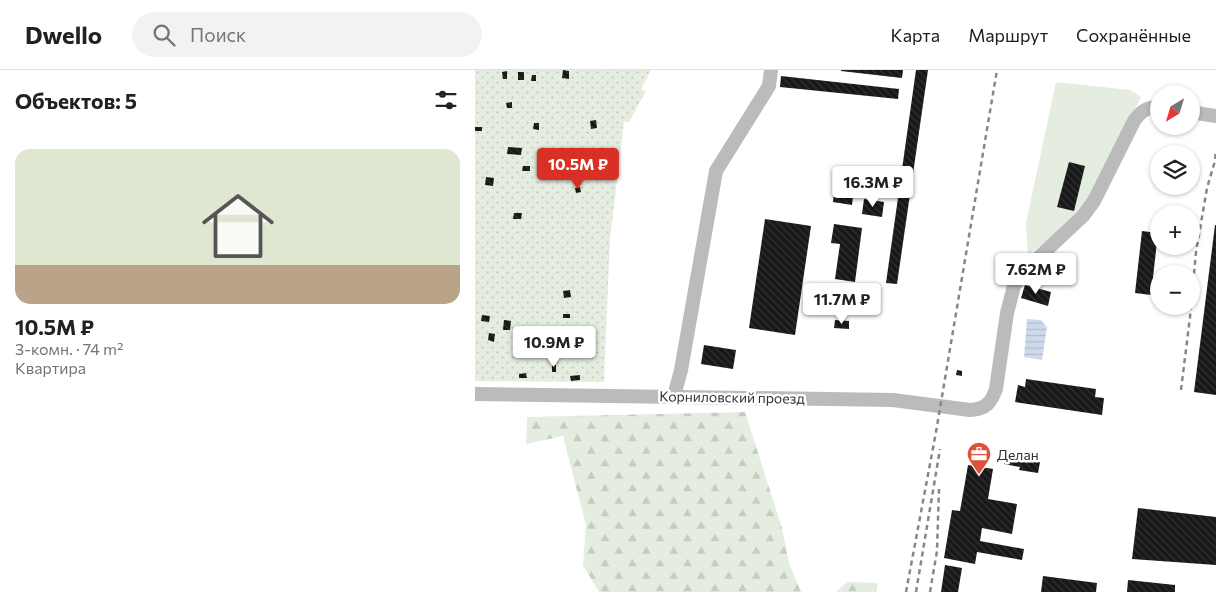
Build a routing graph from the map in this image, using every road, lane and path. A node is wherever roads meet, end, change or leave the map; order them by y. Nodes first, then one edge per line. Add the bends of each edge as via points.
1 (771, 70) edge
2 (1150, 108) edge
3 (1200, 113) edge
4 (1216, 116) edge
5 (475, 394) edge
6 (674, 396) junction

1 - 6 street via 769,86 716,171
2 - 6 street, Корниловский проезд via 1134,120 1095,201 1018,280 1010,296 996,389 992,399 980,409 893,400
3 - 4 street
5 - 6 street, Корниловский проезд

